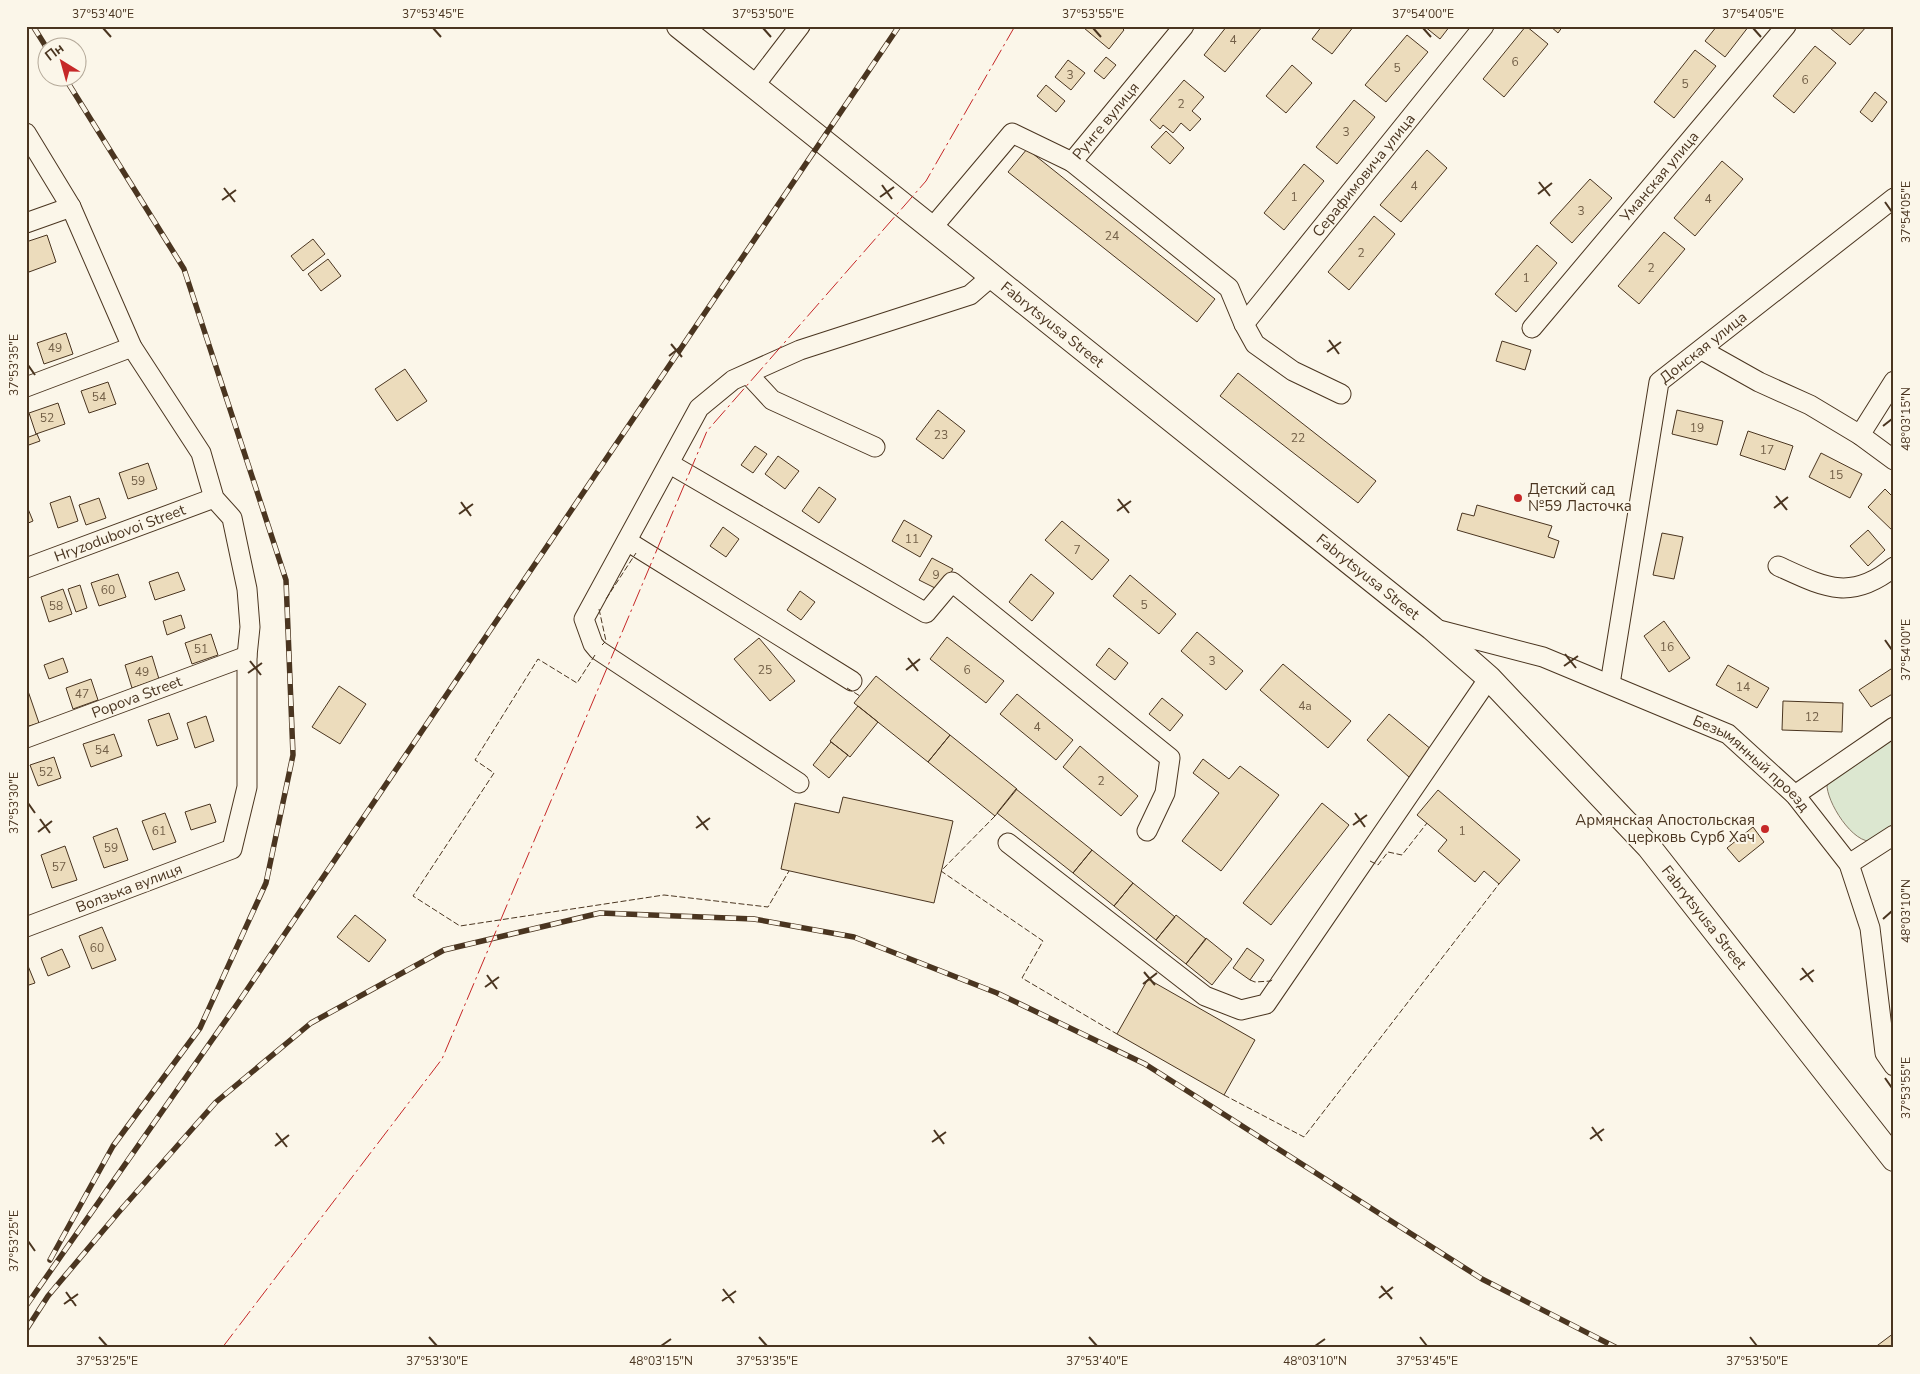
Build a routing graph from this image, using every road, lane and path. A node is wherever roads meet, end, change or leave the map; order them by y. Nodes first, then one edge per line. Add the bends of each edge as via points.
1 (800, 26) edge
2 (1184, 26) edge
3 (1484, 26) edge
4 (1786, 26) edge
5 (691, 30) edge
6 (754, 86) junction
7 (26, 134) edge
8 (1072, 162) junction
9 (1894, 198) edge
10 (71, 207) junction
11 (26, 223) edge
12 (932, 228) junction
13 (992, 276) junction
14 (1244, 324) junction
15 (1532, 328) dead end
16 (132, 347) junction
17 (1702, 350) junction
18 (748, 374) junction
19 (1894, 381) edge
20 (26, 387) edge
21 (1341, 394) dead end
22 (1860, 435) junction
23 (875, 446) dead end
24 (1894, 460) edge
25 (670, 464) junction
26 (214, 498) junction
27 (628, 541) junction
28 (1778, 566) dead end
29 (1894, 567) edge
30 (26, 568) edge
31 (1432, 628) junction
32 (247, 656) junction
33 (1489, 678) junction
34 (852, 681) dead end
35 (1610, 684) junction
36 (1894, 727) edge
37 (26, 738) edge
38 (799, 783) dead end
39 (1795, 795) junction
40 (1147, 831) dead end
41 (1894, 835) edge
42 (1008, 843) dead end
43 (1849, 864) junction
44 (26, 927) edge
45 (1894, 1066) edge
46 (1894, 1159) edge

1 - 6 street
2 - 8 street, Рунге вулиця
3 - 14 street, Серафимовича улица
4 - 15 street, Уманская улица
5 - 6 main road, Fabrytsyusa Street
6 - 12 main road, Fabrytsyusa Street
7 - 10 street
8 - 12 street, Рунге вулиця via 1012,133
8 - 14 street via 1229,288
9 - 17 street, Донская улица
10 - 11 street
10 - 16 street
12 - 13 main road, Fabrytsyusa Street
13 - 18 street via 970,295 800,350
13 - 31 main road, Fabrytsyusa Street
14 - 21 street via 1255,344 1293,371
16 - 20 street
16 - 26 street via 201,453
17 - 22 street via 1759,382 1810,405
17 - 35 street, Донская улица via 1659,382
18 - 23 street via 772,400
18 - 25 street via 733,380 699,408
19 - 22 street
22 - 24 street
25 - 27 street
25 - 40 street via 926,613 952,582 1170,758 1165,793
26 - 30 street, Hryzodubovoi Street
26 - 32 street via 232,518 240,555 250,627
27 - 34 street
27 - 38 street via 584,619 593,644
28 - 29 street via 1823,587 1858,588 1879,579
31 - 33 main road, Fabrytsyusa Street
31 - 35 street, Безымянный проезд via 1543,658
32 - 37 street, Popova Street
32 - 44 street, Волзька вулиця via 247,787 232,849
33 - 42 street via 1266,1004 1241,1010 1206,996
33 - 46 main road, Fabrytsyusa Street via 1649,846
35 - 39 street, Безымянный проезд via 1728,734
36 - 39 street
39 - 43 street, Безымянный проезд
41 - 43 street
43 - 45 street, Безымянный проезд via 1870,928 1885,1052

